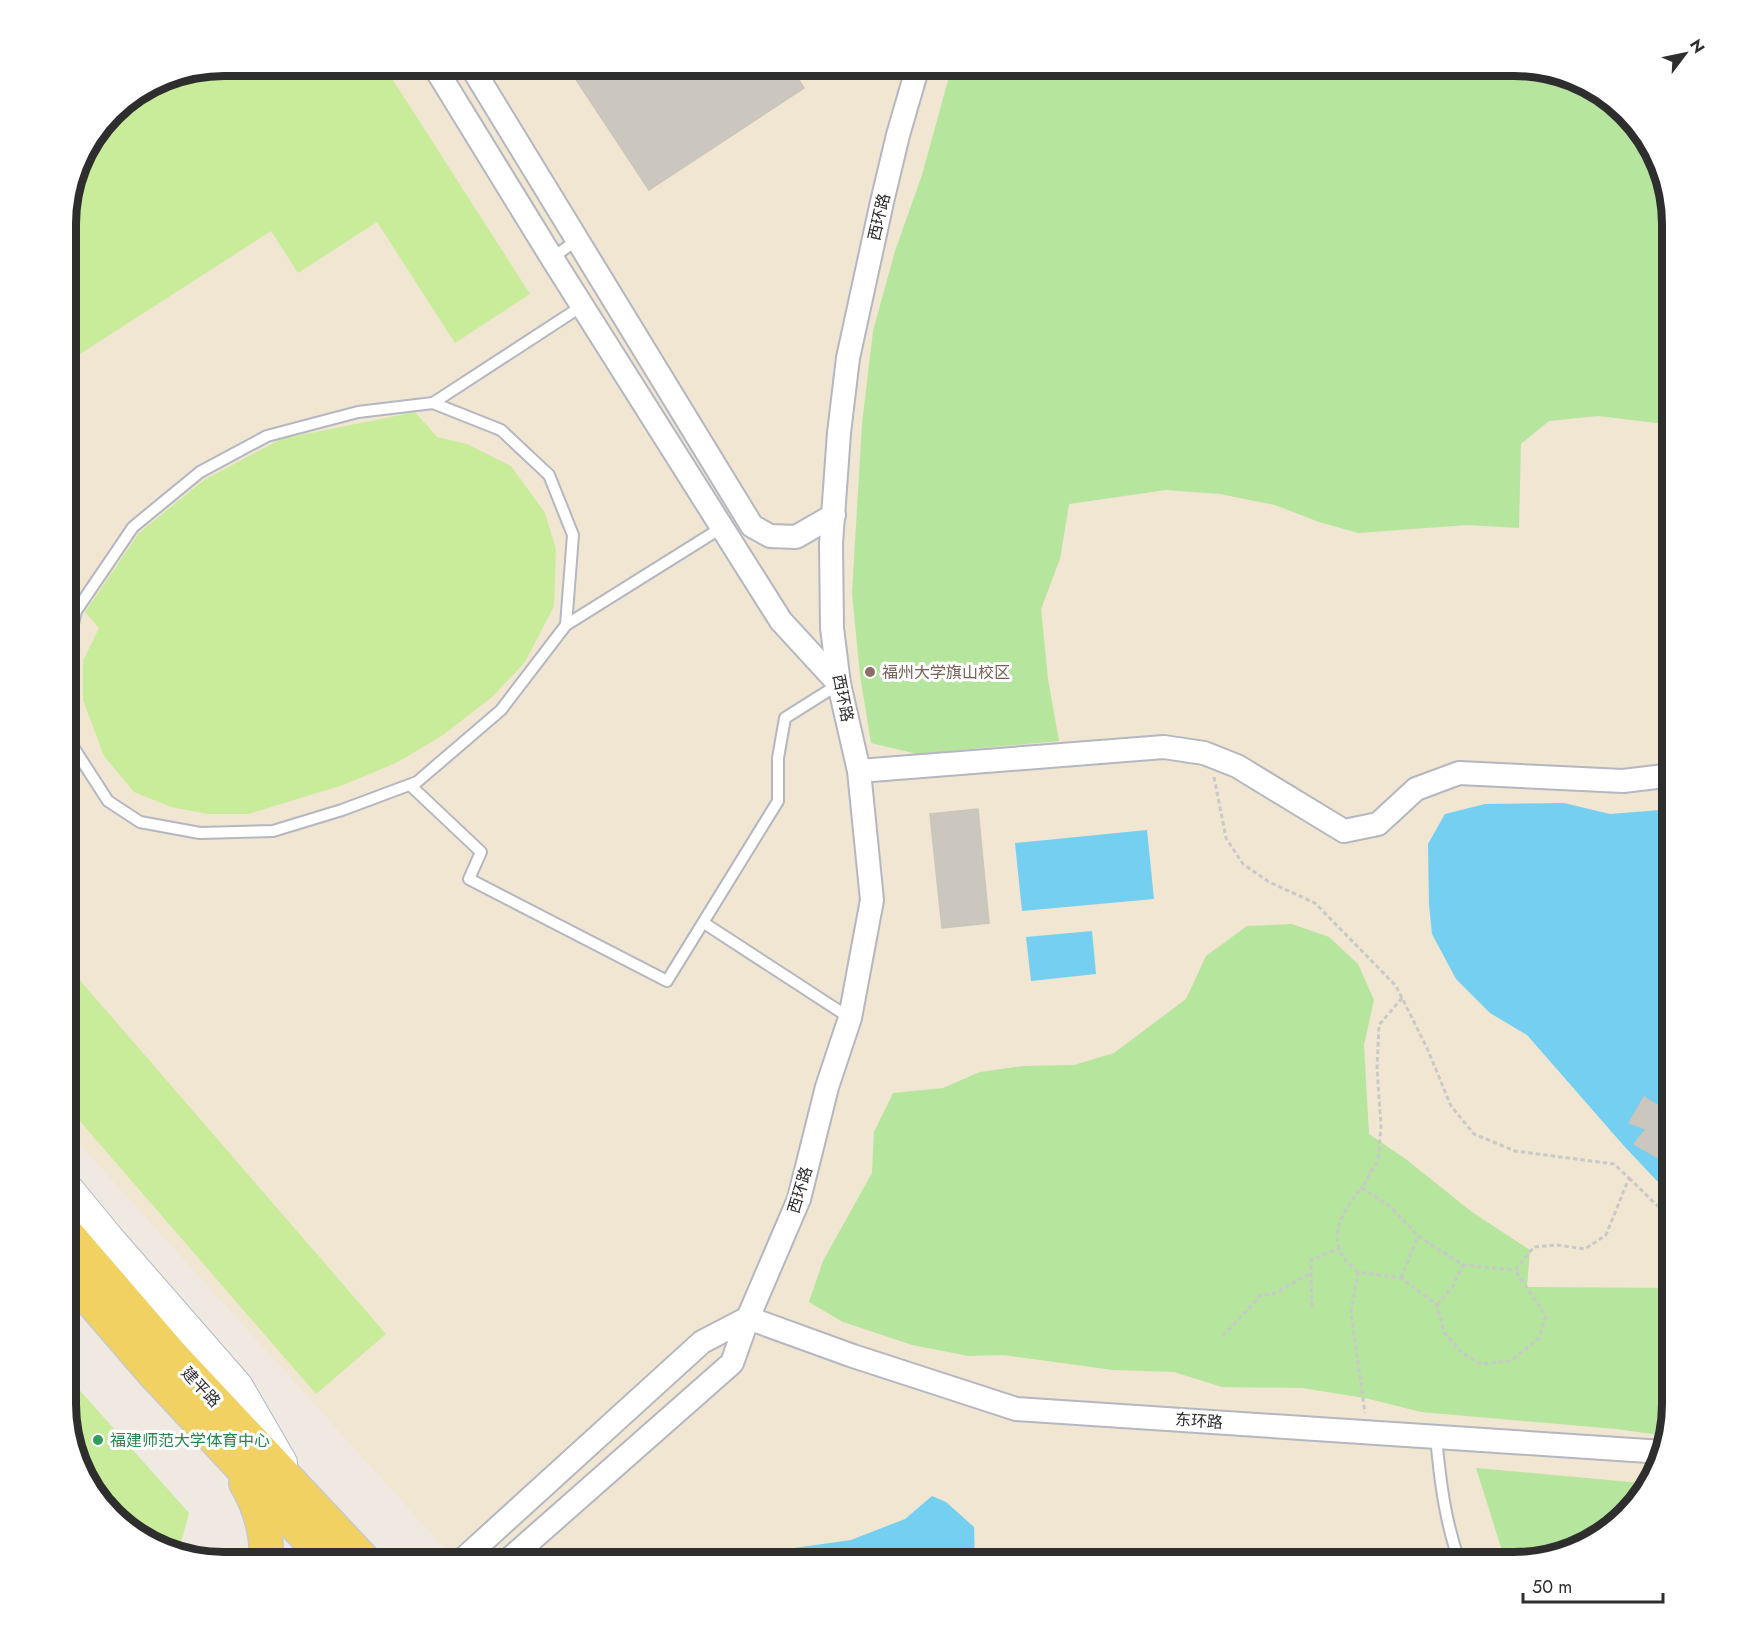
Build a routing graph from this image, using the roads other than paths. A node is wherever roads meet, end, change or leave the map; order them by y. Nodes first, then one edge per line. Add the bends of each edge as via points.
1 (915, 76) edge
2 (441, 77) edge
3 (478, 77) edge
4 (577, 240) junction
5 (552, 258) junction
6 (582, 306) junction
7 (433, 404) junction
8 (834, 515) junction
9 (721, 528) junction
10 (747, 539) junction
11 (77, 610) edge
12 (566, 625) junction
13 (839, 684) junction
14 (77, 753) edge
15 (859, 771) junction
16 (1662, 776) edge
17 (410, 785) junction
18 (704, 923) junction
19 (850, 1018) junction
20 (77, 1201) edge
21 (77, 1246) edge
22 (77, 1284) edge
23 (748, 1318) junction
24 (1436, 1437) junction
25 (1654, 1451) edge
26 (231, 1455) junction
27 (294, 1487) junction
28 (266, 1552) edge
29 (321, 1552) edge
30 (356, 1552) edge
31 (471, 1552) edge
32 (517, 1552) edge
33 (1456, 1552) edge

1 - 8 street, 西环路 via 882,202 848,358
2 - 5 street
3 - 4 street
4 - 5 lane
4 - 10 street via 752,526
5 - 6 street
6 - 7 lane
6 - 9 street
7 - 11 lane via 358,412 267,435 200,472 134,527
7 - 12 lane via 501,430 549,475 573,535
8 - 10 street via 796,537
8 - 13 street, 西环路 via 832,628
9 - 10 street
9 - 12 lane
10 - 13 street via 781,621
12 - 17 lane via 501,710
13 - 15 street, 西环路
13 - 18 lane via 785,718 778,758 778,801
14 - 17 lane via 108,801 140,822 200,833 273,831
15 - 16 street via 1164,747 1212,756 1237,766 1344,831 1378,824 1416,789 1459,773 1623,780
15 - 19 street, 西环路 via 872,900
17 - 18 lane via 481,852 469,879 668,981
18 - 19 lane
19 - 23 street, 西环路 via 827,1087 800,1199
20 - 27 street via 237,1387
21 - 27 main road, 建平路 via 172,1356
22 - 26 main road, 建平路
23 - 24 street, 东环路 via 1016,1409
23 - 31 street via 702,1342
23 - 32 street, 西环路 via 732,1363
24 - 25 street, 东环路
24 - 33 lane via 1440,1482
26 - 28 main road via 255,1498 265,1531
26 - 29 main road, 建平路
27 - 30 main road, 建平路

